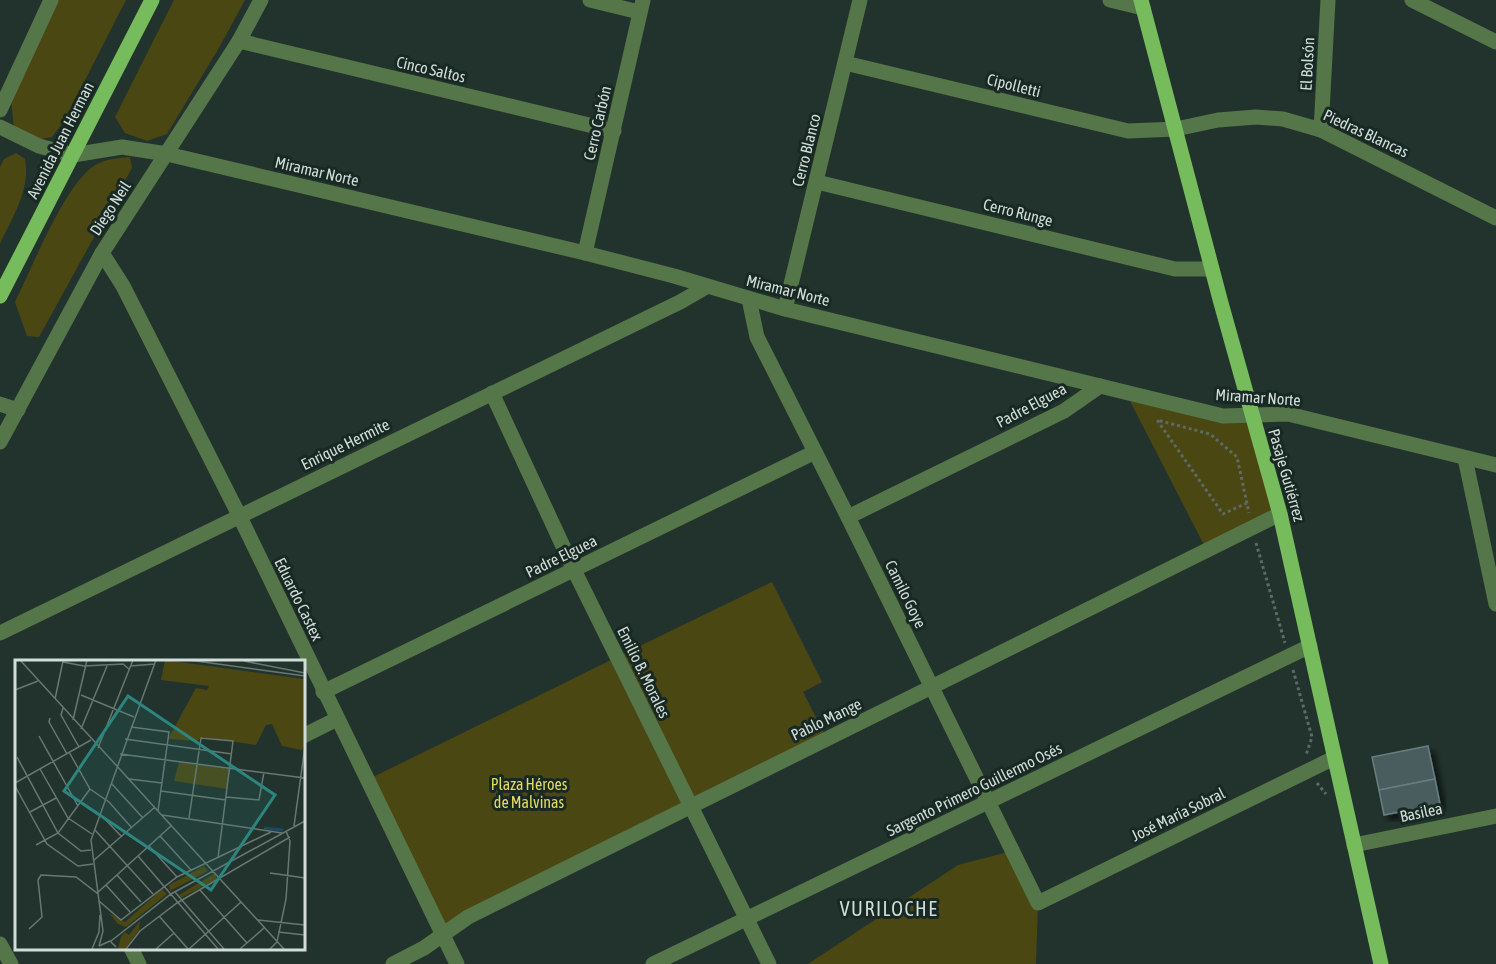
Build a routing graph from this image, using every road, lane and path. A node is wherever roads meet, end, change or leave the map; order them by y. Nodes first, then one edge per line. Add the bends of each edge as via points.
1 (51, 0) edge
2 (152, 0) edge
3 (261, 0) edge
4 (590, 0) edge
5 (860, 0) edge
6 (1110, 0) edge
7 (1328, 0) edge
8 (1412, 0) edge
9 (1142, 4) edge
10 (641, 6) edge
11 (239, 41) junction
12 (1496, 42) edge
13 (845, 63) junction
14 (0, 110) edge
15 (0, 128) edge
16 (1176, 129) junction
17 (1321, 130) junction
18 (614, 131) junction
19 (167, 154) junction
20 (73, 155) junction
21 (817, 182) junction
22 (1496, 218) edge
23 (102, 253) junction
24 (585, 253) junction
25 (1212, 269) junction
26 (706, 287) junction
27 (0, 296) edge
28 (749, 300) junction
29 (785, 309) junction
30 (1100, 386) junction
31 (492, 393) junction
32 (0, 404) edge
33 (18, 410) junction
34 (1252, 414) junction
35 (0, 442) edge
36 (815, 452) junction
37 (1465, 458) junction
38 (1496, 465) edge
39 (1247, 503) junction
40 (1280, 514) junction
41 (239, 515) junction
42 (848, 517) junction
43 (1252, 528) junction
44 (574, 570) junction
45 (1496, 604) edge
46 (0, 633) edge
47 (1310, 646) junction
48 (1288, 656) junction
49 (932, 686) junction
50 (323, 692) junction
51 (337, 719) junction
52 (304, 736) edge
53 (1334, 758) junction
54 (1309, 770) junction
55 (1327, 796) dead end
56 (987, 802) junction
57 (691, 806) junction
58 (1496, 816) edge
59 (1354, 845) junction
60 (1038, 903) joint
61 (746, 918) junction
62 (442, 935) junction
63 (0, 944) edge
64 (132, 949) edge
65 (11, 964) edge
66 (140, 964) edge
67 (393, 964) edge
68 (457, 964) edge
69 (653, 964) edge
70 (769, 964) edge
71 (1381, 964) edge

1 - 14 street
2 - 20 main road, Avenida Juan Herman
3 - 11 street, Diego Neil
4 - 10 street
5 - 13 street, Cerro Blanco
6 - 9 street
7 - 17 street, El Bolsón
8 - 12 street
9 - 16 main road, Pasaje Gutiérrez
10 - 18 street, Cerro Carbón
11 - 18 street, Cinco Saltos
11 - 19 street, Diego Neil
13 - 16 street, Cipolletti via 1128,131
13 - 21 street, Cerro Blanco
15 - 20 street via 39,146
16 - 17 street, Piedras Blancas via 1256,117 1283,119
16 - 25 main road, Pasaje Gutiérrez
17 - 22 street, Piedras Blancas
18 - 24 street, Cerro Carbón
19 - 20 street, Miramar Norte via 122,147
19 - 23 street, Diego Neil
19 - 24 street, Miramar Norte
20 - 27 main road, Avenida Juan Herman
21 - 25 street, Cerro Runge via 1175,269
21 - 29 street, Cerro Blanco
23 - 33 street, Diego Neil
23 - 41 street, Eduardo Castex via 128,296
24 - 26 street, Miramar Norte
25 - 34 main road, Pasaje Gutiérrez
26 - 28 street, Miramar Norte
26 - 31 street, Enrique Hermite
28 - 29 street, Miramar Norte
28 - 36 street, Camilo Goye via 757,337
29 - 30 street, Miramar Norte
30 - 34 street, Miramar Norte via 1223,416
30 - 42 street, Padre Elguea via 1064,411
31 - 41 street, Enrique Hermite
31 - 44 street, Emilio B. Morales
32 - 33 street
33 - 35 street, Diego Neil
34 - 37 street, Miramar Norte via 1288,414
34 - 40 main road, Pasaje Gutiérrez
36 - 42 street, Camilo Goye
36 - 44 street, Padre Elguea
37 - 38 street, Miramar Norte
37 - 45 street
39 - 39 path via 1223,513 1157,420 1210,434 1237,458
39 - 43 path
40 - 43 street, Pablo Mange
40 - 47 main road, Pasaje Gutiérrez
41 - 46 street, Enrique Hermite
41 - 50 street, Eduardo Castex
42 - 49 street, Camilo Goye
43 - 48 path
43 - 49 street, Pablo Mange
44 - 50 street, Padre Elguea
44 - 57 street, Emilio B. Morales
47 - 48 street, Sargento Primero Guillermo Osés
47 - 53 main road, Pasaje Gutiérrez
48 - 54 path via 1312,737 1306,757
48 - 56 street, Sargento Primero Guillermo Osés
49 - 56 street, Camilo Goye
49 - 57 street, Pablo Mange
50 - 51 street, Eduardo Castex
51 - 52 street
51 - 62 street, Eduardo Castex
53 - 54 street, José María Sobral
53 - 59 main road, Pasaje Gutiérrez
54 - 55 path
54 - 60 street, José María Sobral
56 - 60 street, Camilo Goye
56 - 61 street, Sargento Primero Guillermo Osés
57 - 61 street, Emilio B. Morales
57 - 62 street, Pablo Mange via 468,916
58 - 59 street, Basilea
59 - 71 main road, Pasaje Gutiérrez
61 - 69 street, Sargento Primero Guillermo Osés
61 - 70 street, Emilio B. Morales
62 - 67 street, Pablo Mange
62 - 68 street, Eduardo Castex
63 - 65 street
64 - 66 street

